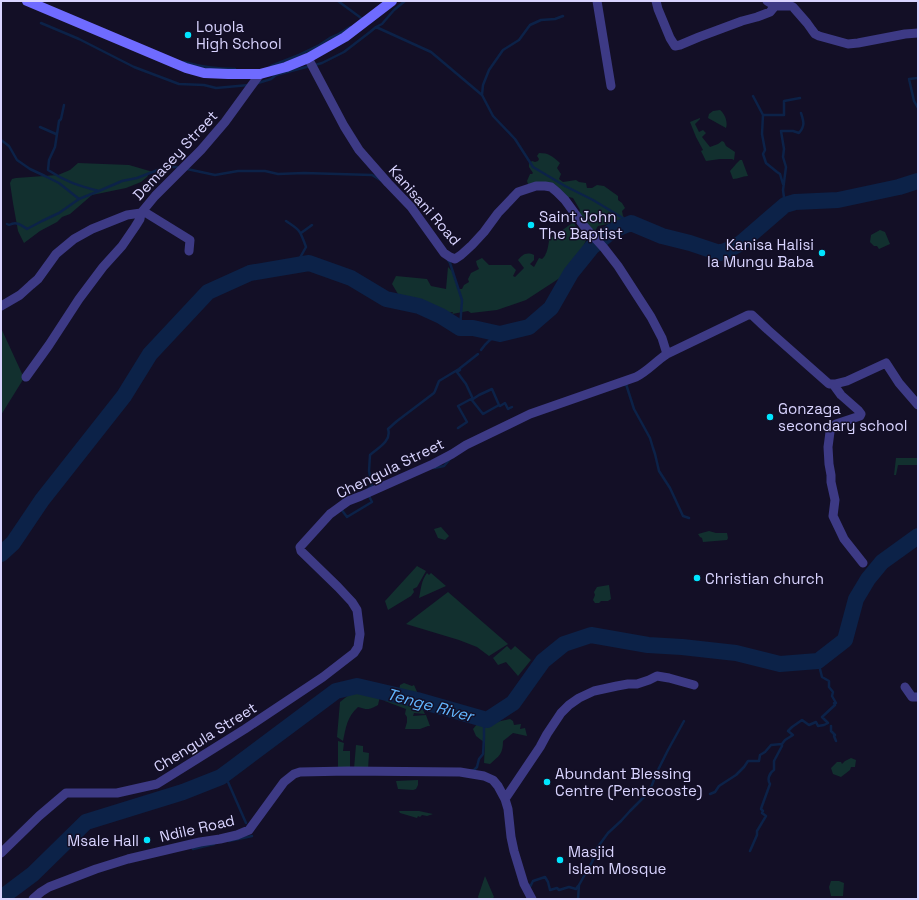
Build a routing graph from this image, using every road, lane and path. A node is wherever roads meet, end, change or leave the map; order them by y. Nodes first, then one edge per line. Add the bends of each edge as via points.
1 (27, 1) edge
2 (597, 1) edge
3 (656, 1) edge
4 (767, 1) edge
5 (387, 2) edge
6 (775, 6) junction
7 (918, 33) edge
8 (308, 58) junction
9 (260, 74) junction
10 (611, 86) dead end
11 (142, 212) junction
12 (189, 251) dead end
13 (1, 306) edge
14 (667, 354) junction
15 (26, 377) dead end
16 (831, 384) junction
17 (918, 405) edge
18 (863, 563) dead end
19 (694, 685) dead end
20 (905, 687) dead end
21 (918, 698) edge
22 (505, 799) junction
23 (1, 854) edge
24 (33, 899) edge
25 (532, 899) edge

1 - 9 main road via 186,68 204,73
2 - 10 street
3 - 6 street via 675,46 770,12
4 - 6 street
5 - 8 main road via 345,37
6 - 7 street via 793,7 815,34 848,44
8 - 9 main road
8 - 14 street, Kanisani Road via 344,126 360,150 411,207 444,253 455,259 461,255 518,192 536,186 551,187 565,200 618,266 651,317
9 - 11 street, Demasey Street via 226,122
11 - 12 street via 190,240
11 - 13 street, Demasey Street via 127,215 79,236 56,254 32,285
11 - 15 street via 122,246 79,299
14 - 16 street, Chengula Street via 750,314
14 - 23 street, Chengula Street via 636,378 523,417 466,444 433,464 348,501 330,514 300,547 301,551 352,602 360,634 358,647 354,653 245,729 157,784 117,793 66,793
16 - 17 street via 847,381 886,363
16 - 18 street via 861,414 833,426 830,432 828,464 835,500 832,516 844,539
19 - 22 street via 655,677 637,684 594,691 579,698 561,713
20 - 21 street via 912,697
22 - 24 street, Ndile Road via 493,780 460,772 300,772 284,782 249,830 102,867 49,887
22 - 25 street, Ndile Road via 514,851 524,884

